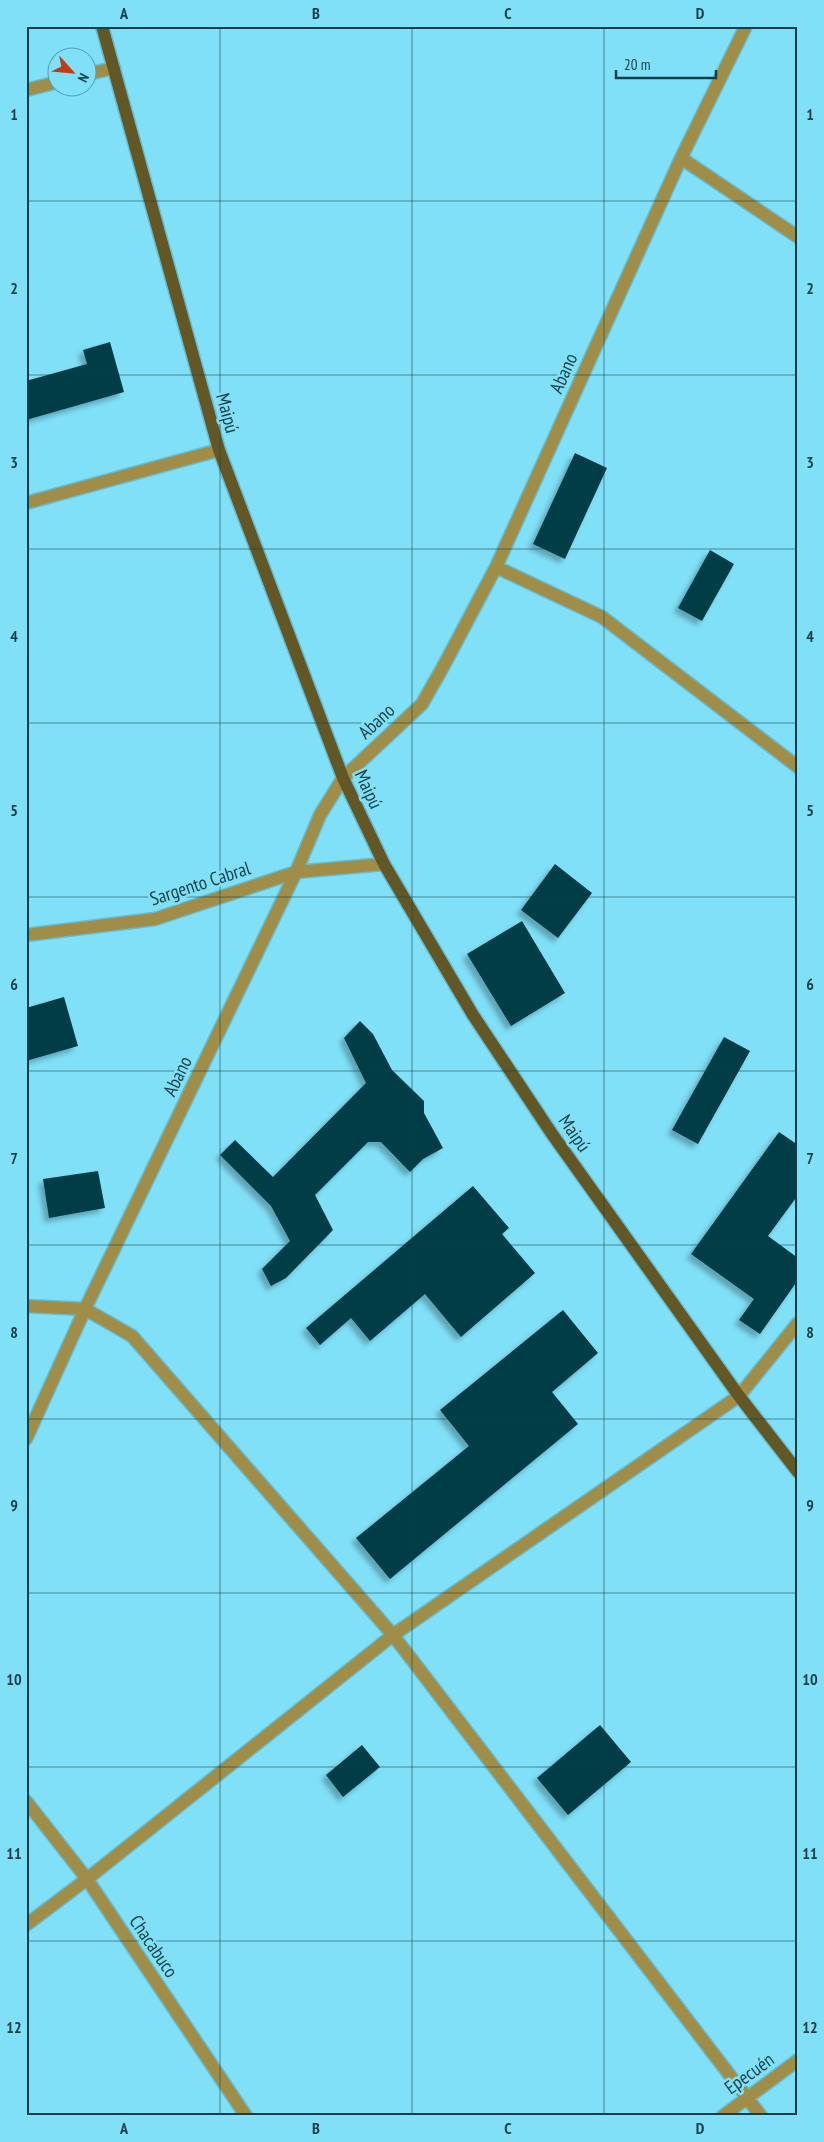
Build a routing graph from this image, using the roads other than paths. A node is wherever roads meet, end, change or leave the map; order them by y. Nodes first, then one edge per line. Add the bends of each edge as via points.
1 (102, 26) edge
2 (746, 26) edge
3 (114, 68) junction
4 (98, 72) edge
5 (48, 84) edge
6 (26, 90) edge
7 (681, 158) junction
8 (798, 237) edge
9 (219, 450) junction
10 (26, 503) edge
11 (496, 567) junction
12 (798, 767) edge
13 (343, 778) junction
14 (384, 864) junction
15 (296, 872) junction
16 (26, 935) edge
17 (26, 1306) edge
18 (85, 1308) junction
19 (798, 1323) edge
20 (738, 1396) junction
21 (26, 1439) edge
22 (798, 1472) edge
23 (393, 1635) junction
24 (26, 1801) edge
25 (86, 1879) junction
26 (26, 1925) edge
27 (798, 2060) edge
28 (748, 2097) junction
29 (246, 2116) edge
30 (722, 2116) edge
31 (761, 2116) edge

1 - 3 main road, Maipú
2 - 7 street, Abano
3 - 4 street
3 - 9 main road, Maipú
5 - 6 street
7 - 8 street
7 - 11 street, Abano
9 - 10 street
9 - 13 main road, Maipú
11 - 12 street via 602,617
11 - 13 street, Abano via 422,704
13 - 14 main road, Maipú
13 - 15 street, Abano via 320,815
14 - 15 street, Sargento Cabral
14 - 20 main road, Maipú via 473,1015
15 - 16 street, Sargento Cabral via 155,919
15 - 18 street, Abano
17 - 18 street
18 - 21 street, Abano
18 - 23 street via 132,1336
19 - 20 street
20 - 22 main road, Maipú
20 - 23 street
23 - 25 street
23 - 28 street
24 - 25 street, Chacabuco
25 - 26 street
25 - 29 street, Chacabuco
27 - 28 street, Epecuén
28 - 30 street, Epecuén
28 - 31 street

